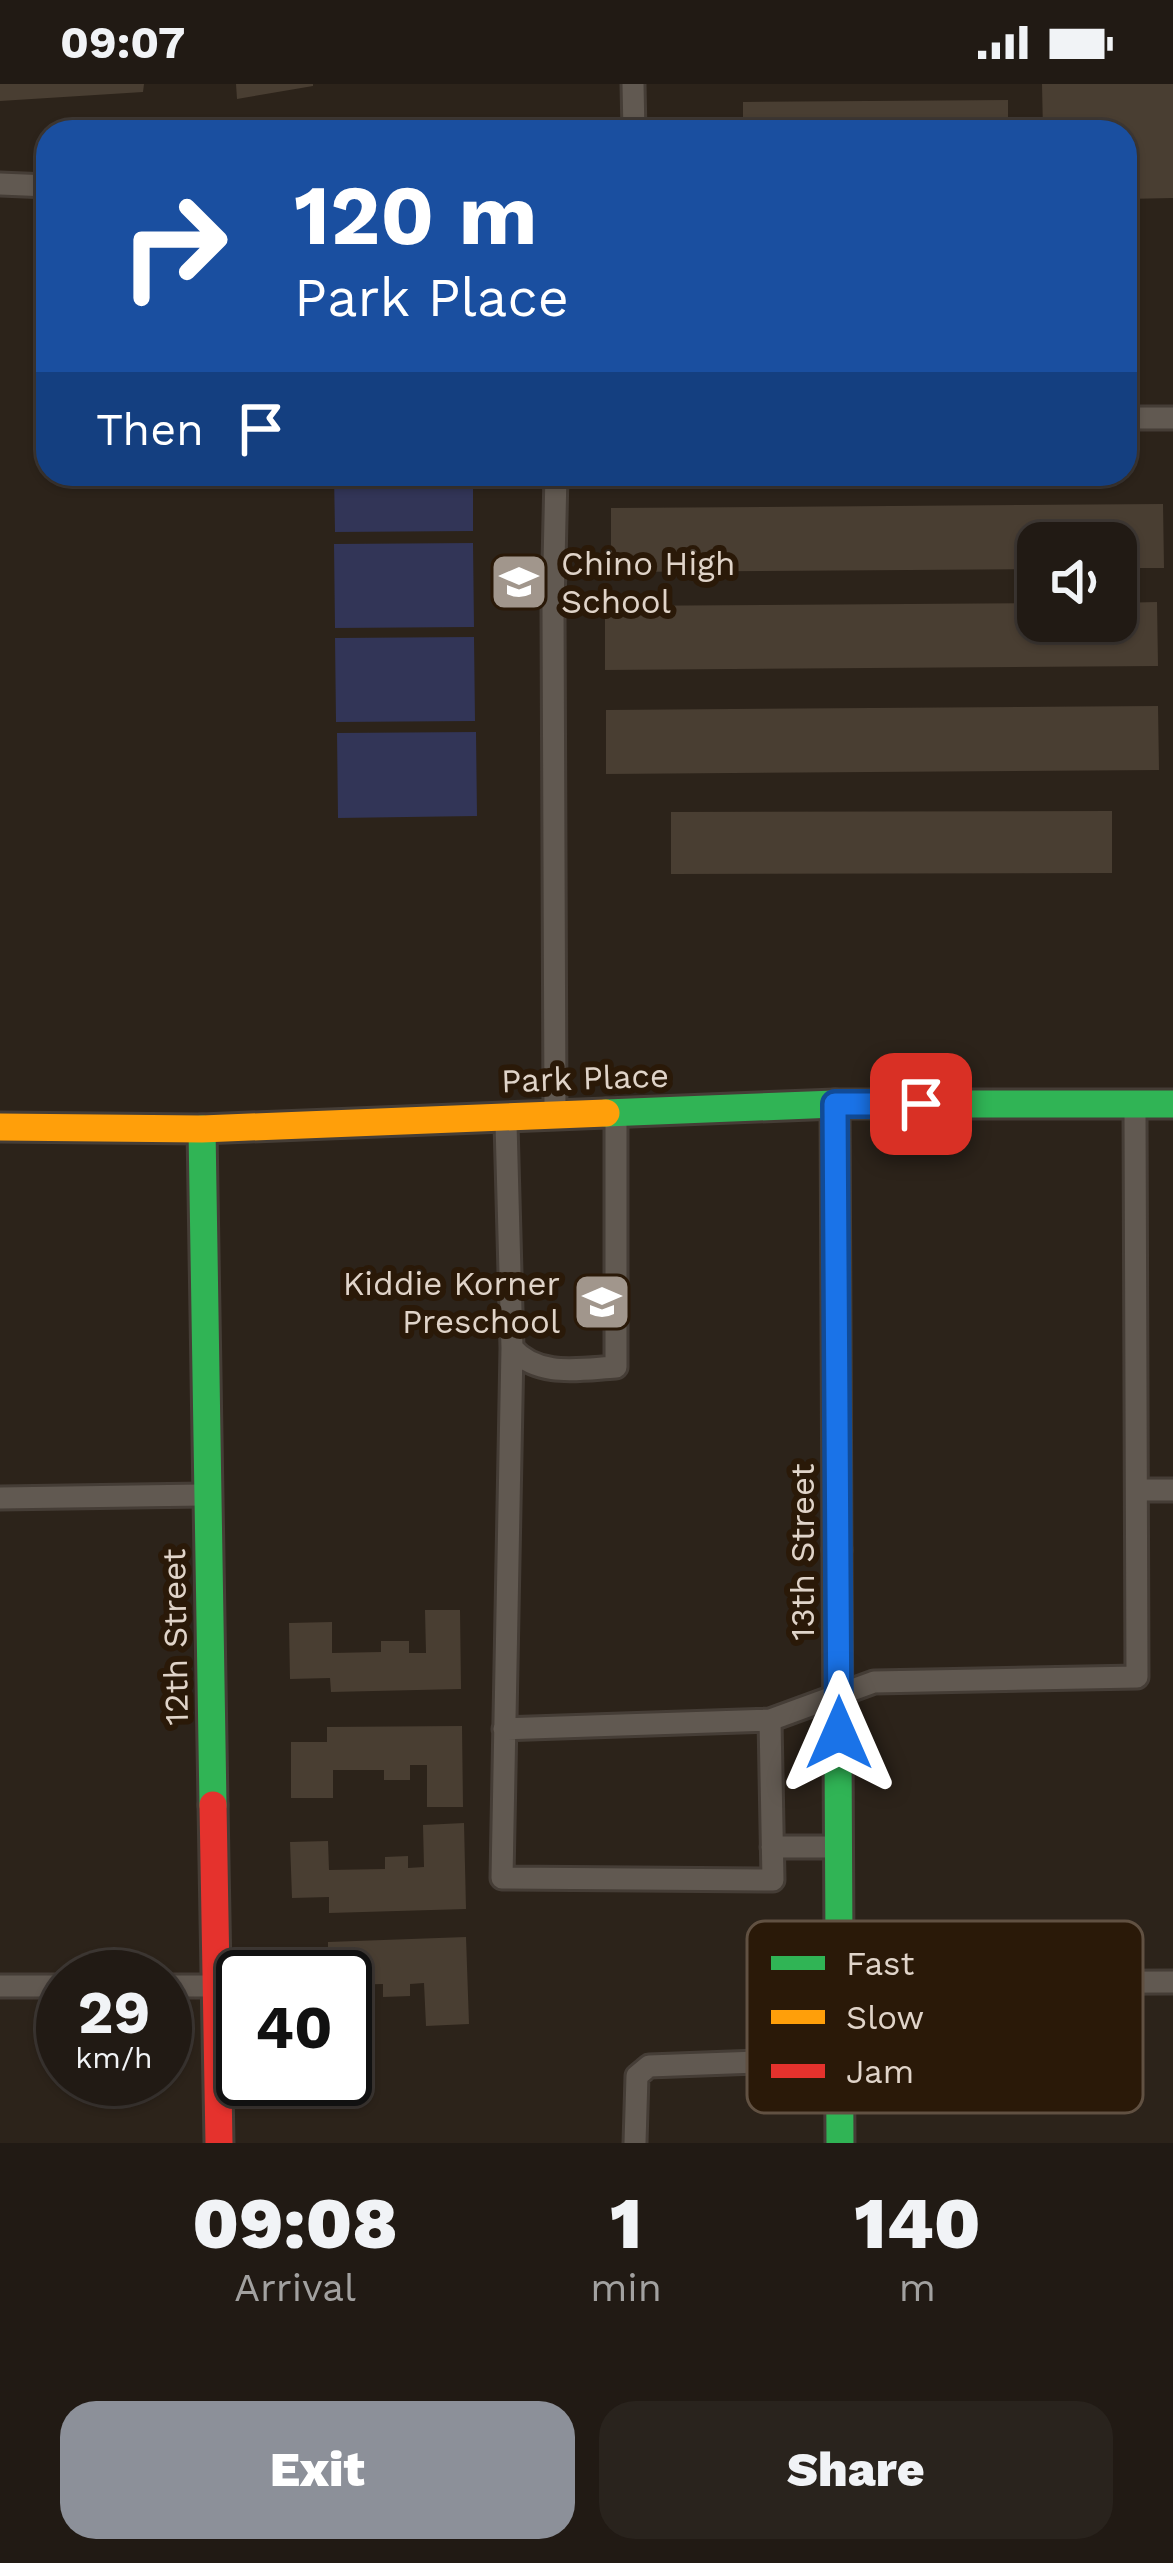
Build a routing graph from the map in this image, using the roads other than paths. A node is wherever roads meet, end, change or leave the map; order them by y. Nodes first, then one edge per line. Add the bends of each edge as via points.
1 (633, 84) edge
2 (634, 120) edge
3 (0, 184) edge
4 (36, 186) edge
5 (1137, 418) edge
6 (1173, 418) edge
7 (556, 486) edge
8 (835, 1104) junction
9 (1135, 1104) junction
10 (1173, 1104) edge
11 (616, 1112) junction
12 (555, 1115) junction
13 (506, 1117) junction
14 (0, 1127) edge
15 (202, 1129) junction
16 (512, 1348) junction
17 (1138, 1490) junction
18 (1173, 1490) edge
19 (208, 1495) junction
20 (0, 1498) edge
21 (839, 1695) junction
22 (770, 1720) junction
23 (504, 1729) junction
24 (839, 1846) junction
25 (772, 1847) junction
26 (839, 1921) edge
27 (1143, 1982) edge
28 (1173, 1982) edge
29 (0, 1986) edge
30 (36, 1986) edge
31 (192, 1986) edge
32 (216, 1986) joint
33 (747, 2062) edge
34 (218, 2106) edge
35 (218, 2143) edge
36 (634, 2143) edge

1 - 2 lane
3 - 4 lane
5 - 6 lane
7 - 12 lane
8 - 9 street, Park Place
8 - 11 street, Park Place
8 - 21 street, 13th Street
9 - 10 street, Park Place
9 - 17 lane
11 - 12 street, Park Place
11 - 16 lane via 616,1367 558,1370 524,1361
12 - 13 street, Park Place
13 - 15 street, Park Place
13 - 16 lane
14 - 15 street, Park Place
15 - 19 street, 12th Street
16 - 23 lane
17 - 18 lane
17 - 21 lane via 1137,1677 874,1682
19 - 20 lane
19 - 32 street, 12th Street
21 - 22 lane
21 - 24 street, 13th Street
22 - 23 lane
22 - 25 lane
23 - 25 lane via 502,1878 773,1880
24 - 25 lane
24 - 26 street, 13th Street
27 - 28 lane
29 - 30 lane
31 - 32 lane
33 - 36 lane via 649,2066 637,2076
34 - 35 street, 12th Street

